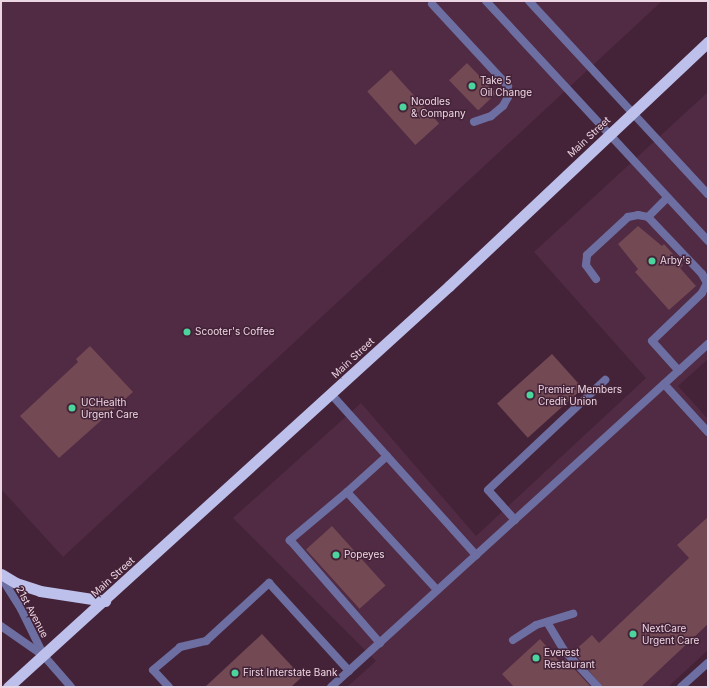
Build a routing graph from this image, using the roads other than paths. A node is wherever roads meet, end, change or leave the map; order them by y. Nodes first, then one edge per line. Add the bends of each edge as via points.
1 (486, 1) edge
2 (529, 1) edge
3 (432, 4) dead end
4 (708, 42) edge
5 (632, 113) junction
6 (474, 122) dead end
7 (609, 135) junction
8 (708, 194) edge
9 (667, 198) junction
10 (648, 217) junction
11 (708, 241) edge
12 (596, 279) dead end
13 (708, 344) edge
14 (679, 371) junction
15 (605, 380) dead end
16 (664, 384) junction
17 (331, 394) junction
18 (708, 432) edge
19 (387, 456) junction
20 (347, 492) junction
21 (515, 520) junction
22 (476, 555) junction
23 (1, 574) edge
24 (1, 577) edge
25 (437, 590) junction
26 (105, 601) junction
27 (573, 614) dead end
28 (547, 622) junction
29 (1, 626) edge
30 (513, 640) dead end
31 (380, 642) junction
32 (44, 656) junction
33 (708, 662) edge
34 (349, 671) junction
35 (8, 687) edge
36 (71, 687) edge
37 (169, 687) edge
38 (331, 687) edge
39 (598, 687) edge
40 (681, 687) edge

1 - 7 street
2 - 5 street
3 - 6 street via 508,86 508,97 503,106 491,116
4 - 5 highway, Main Street
5 - 7 highway, Main Street
5 - 8 street
7 - 9 street
7 - 17 highway, Main Street
9 - 10 street
9 - 11 street
10 - 12 street via 628,217 587,255 586,264
10 - 14 street via 702,274 707,283 702,293 652,341
13 - 14 street
14 - 16 street
15 - 21 street via 488,490
16 - 18 street
16 - 21 street
17 - 19 street
17 - 26 highway, Main Street
19 - 20 street
19 - 22 street
20 - 25 street
20 - 31 street via 290,540
21 - 22 street
22 - 25 street
23 - 26 highway via 16,583 40,591
24 - 32 street, 21st Avenue via 21,609
25 - 31 street
26 - 32 highway, Main Street
27 - 28 street
28 - 30 street via 536,625
28 - 39 street via 563,649
29 - 32 street, 21st Avenue
31 - 34 street
32 - 35 highway, Main Street
32 - 36 street, 21st Avenue
33 - 40 street
34 - 37 street via 269,583 206,641 180,648 153,670
34 - 38 street

